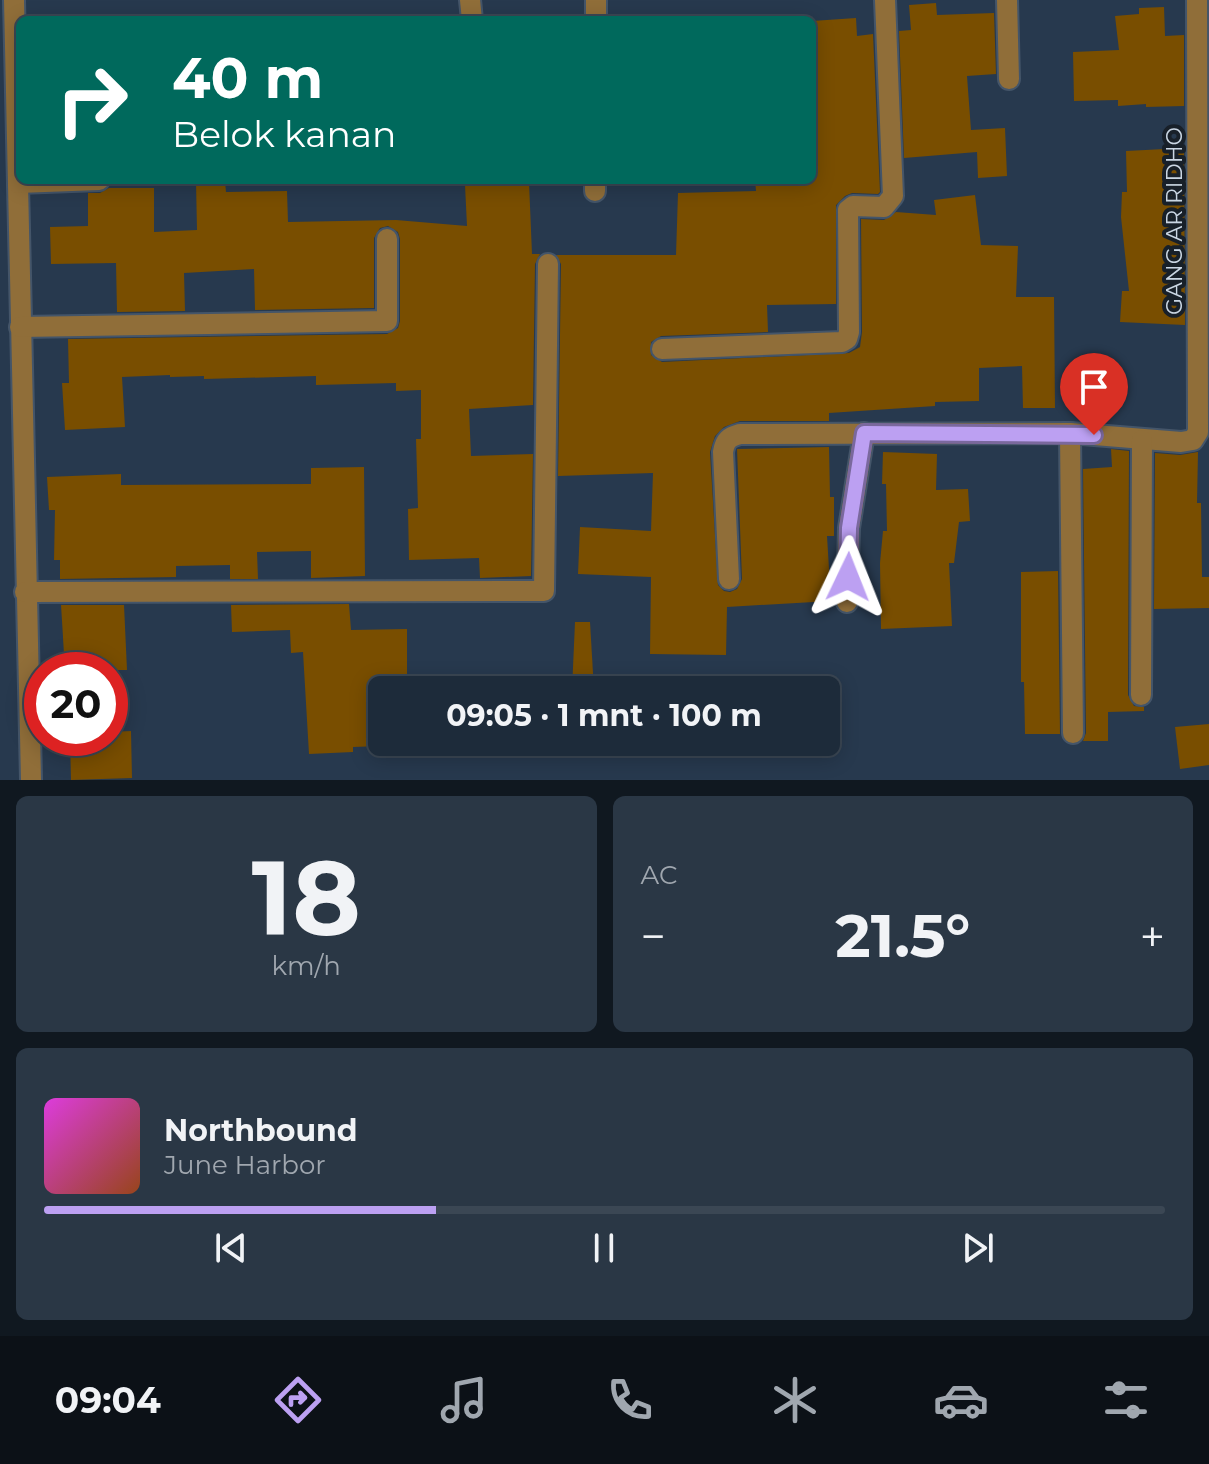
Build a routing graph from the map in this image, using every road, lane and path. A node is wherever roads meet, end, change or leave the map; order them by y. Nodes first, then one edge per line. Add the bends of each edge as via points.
1 (14, 0) edge
2 (885, 0) edge
3 (1007, 0) edge
4 (1197, 0) edge
5 (1009, 79) dead end
6 (16, 92) edge
7 (18, 184) edge
8 (387, 239) dead end
9 (548, 264) dead end
10 (20, 327) junction
11 (662, 349) dead end
12 (864, 433) junction
13 (1070, 433) junction
14 (1142, 440) junction
15 (729, 579) dead end
16 (25, 592) junction
17 (847, 602) dead end
18 (1141, 695) dead end
19 (1073, 733) dead end
20 (31, 780) edge

1 - 6 street
2 - 11 street via 893,196 884,207 848,210 847,339
3 - 5 street
4 - 14 street, GANG AR RIDHO via 1200,422 1193,440
7 - 10 street
8 - 10 street via 387,321
9 - 16 street via 544,591
10 - 16 street
12 - 13 street
12 - 15 street via 740,434 727,439 723,452
12 - 17 street via 849,528
13 - 14 street
13 - 19 street
14 - 18 street
16 - 20 street

